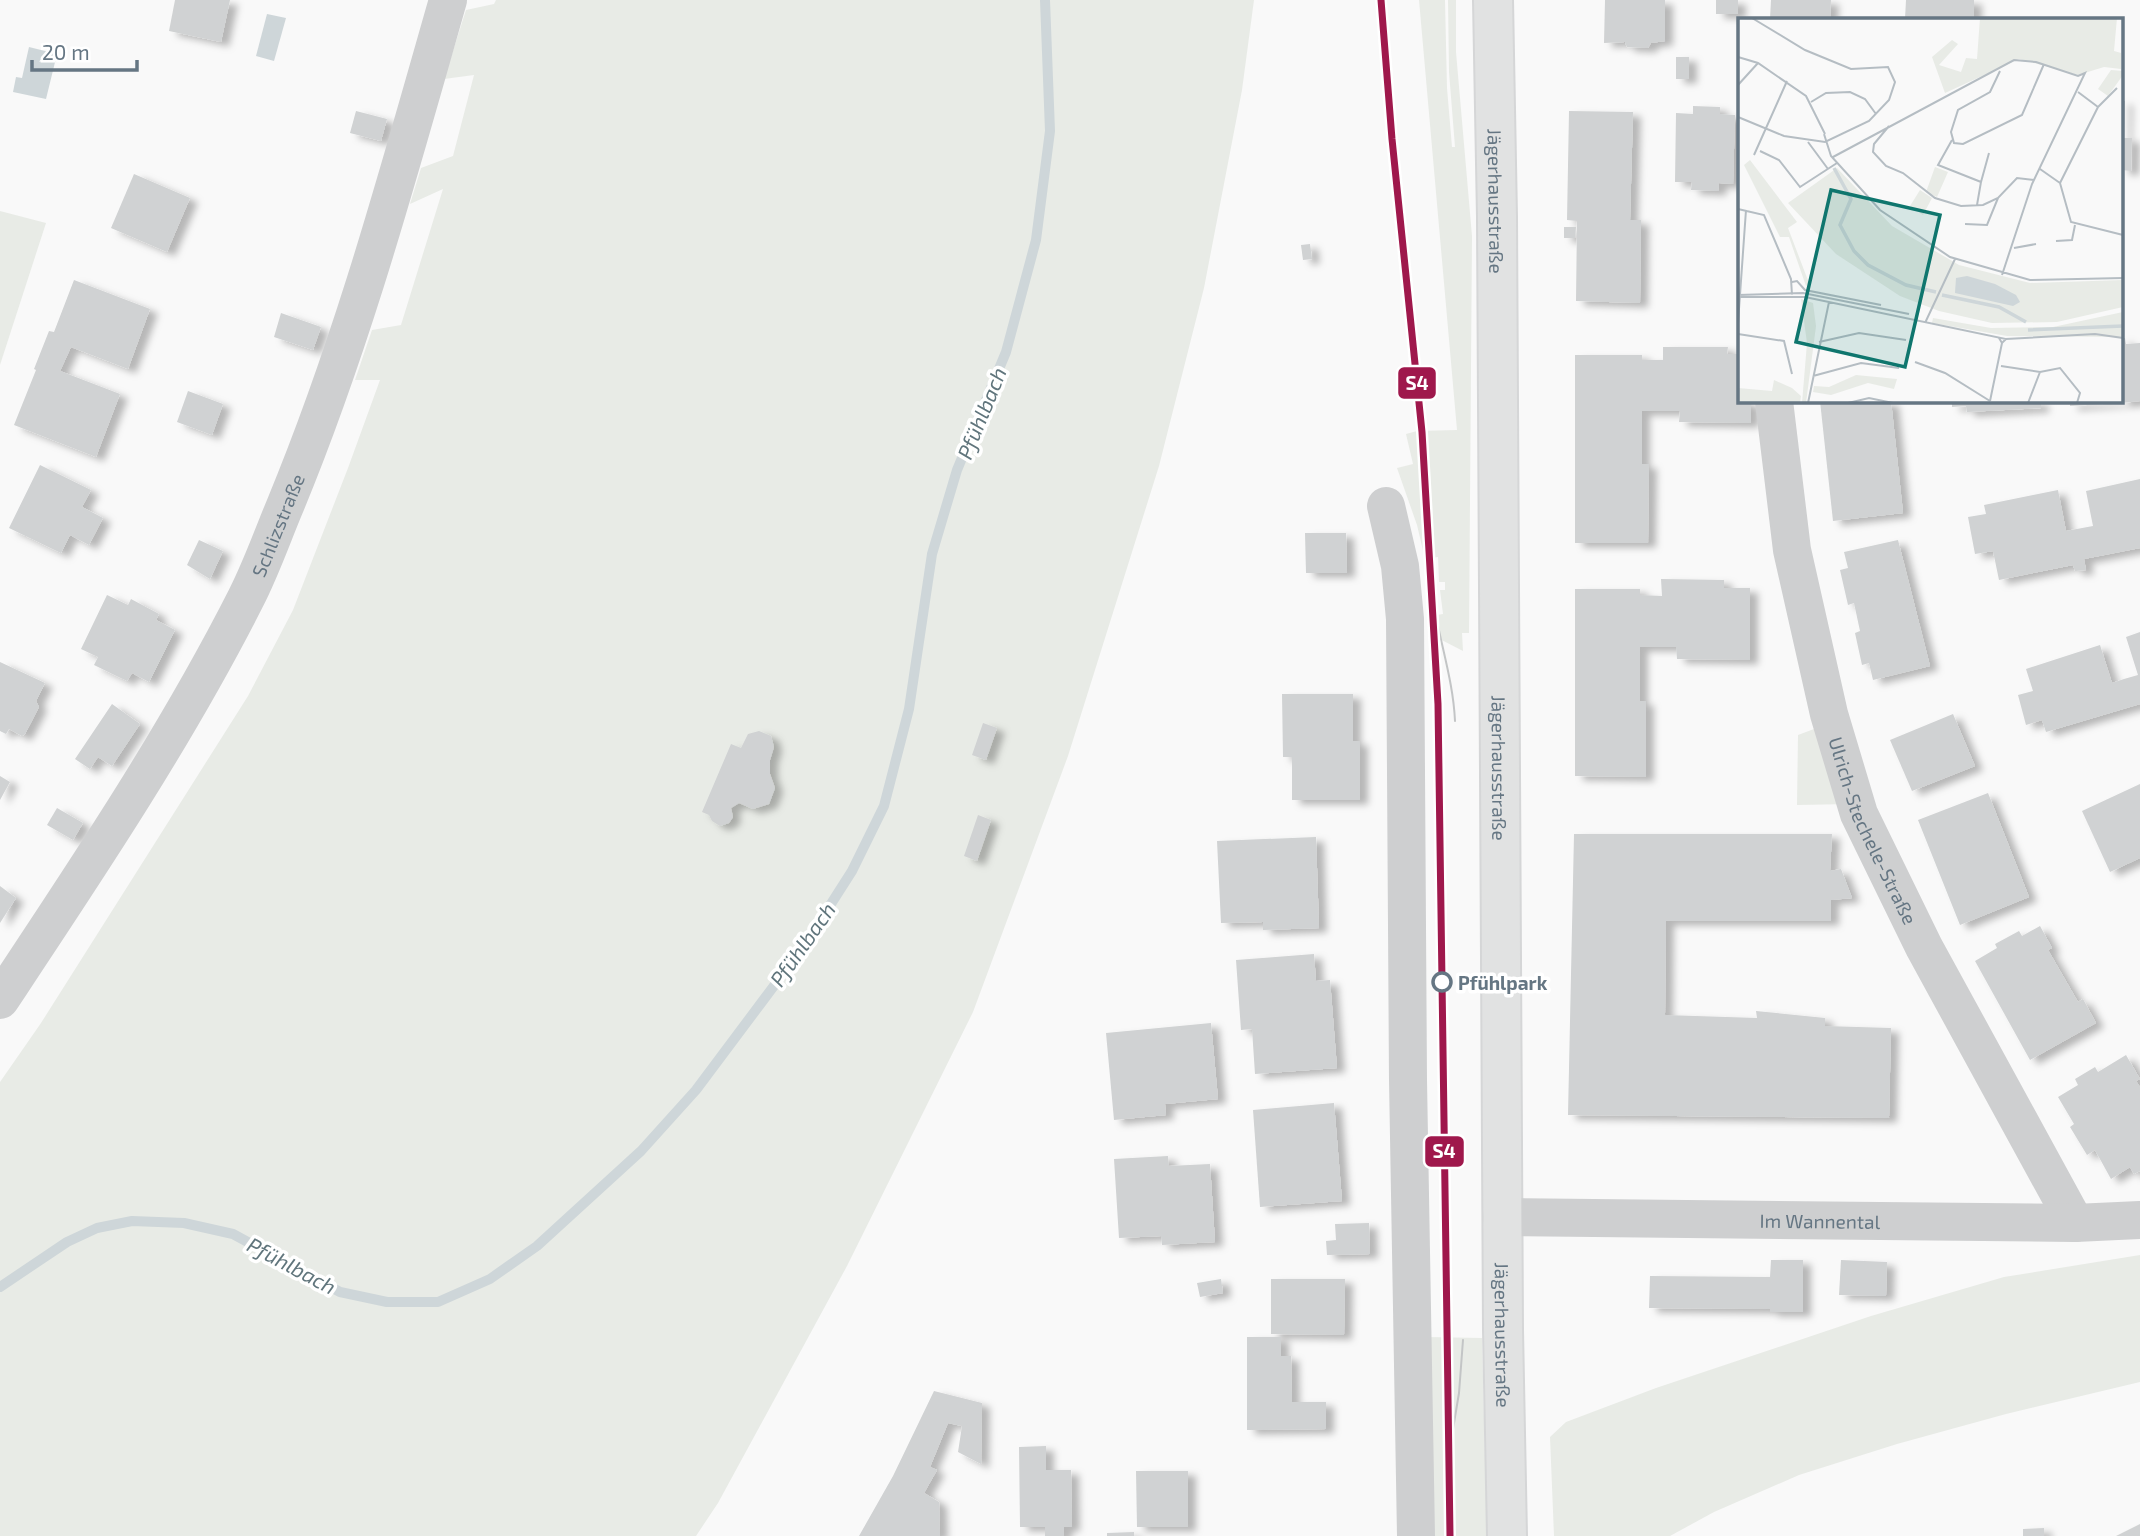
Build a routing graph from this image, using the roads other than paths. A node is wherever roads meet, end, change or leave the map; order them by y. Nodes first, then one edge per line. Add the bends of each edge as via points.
1 (448, 0) edge
2 (1493, 0) edge
3 (1774, 402) edge
4 (1386, 506) dead end
5 (0, 1000) edge
6 (1502, 1217) junction
7 (2140, 1220) edge
8 (2075, 1223) junction
9 (1416, 1536) edge
10 (1507, 1536) edge

1 - 5 street, Schlizstraße via 357,313 312,441 247,597 120,819
2 - 6 street, Jägerhausstraße
3 - 8 street, Ulrich-Stechele-Straße via 1792,550 1829,715 1859,814 1924,947
4 - 9 street via 1400,566 1405,619
6 - 8 street, Im Wannental
6 - 10 street, Jägerhausstraße
7 - 8 street, Im Wannental

